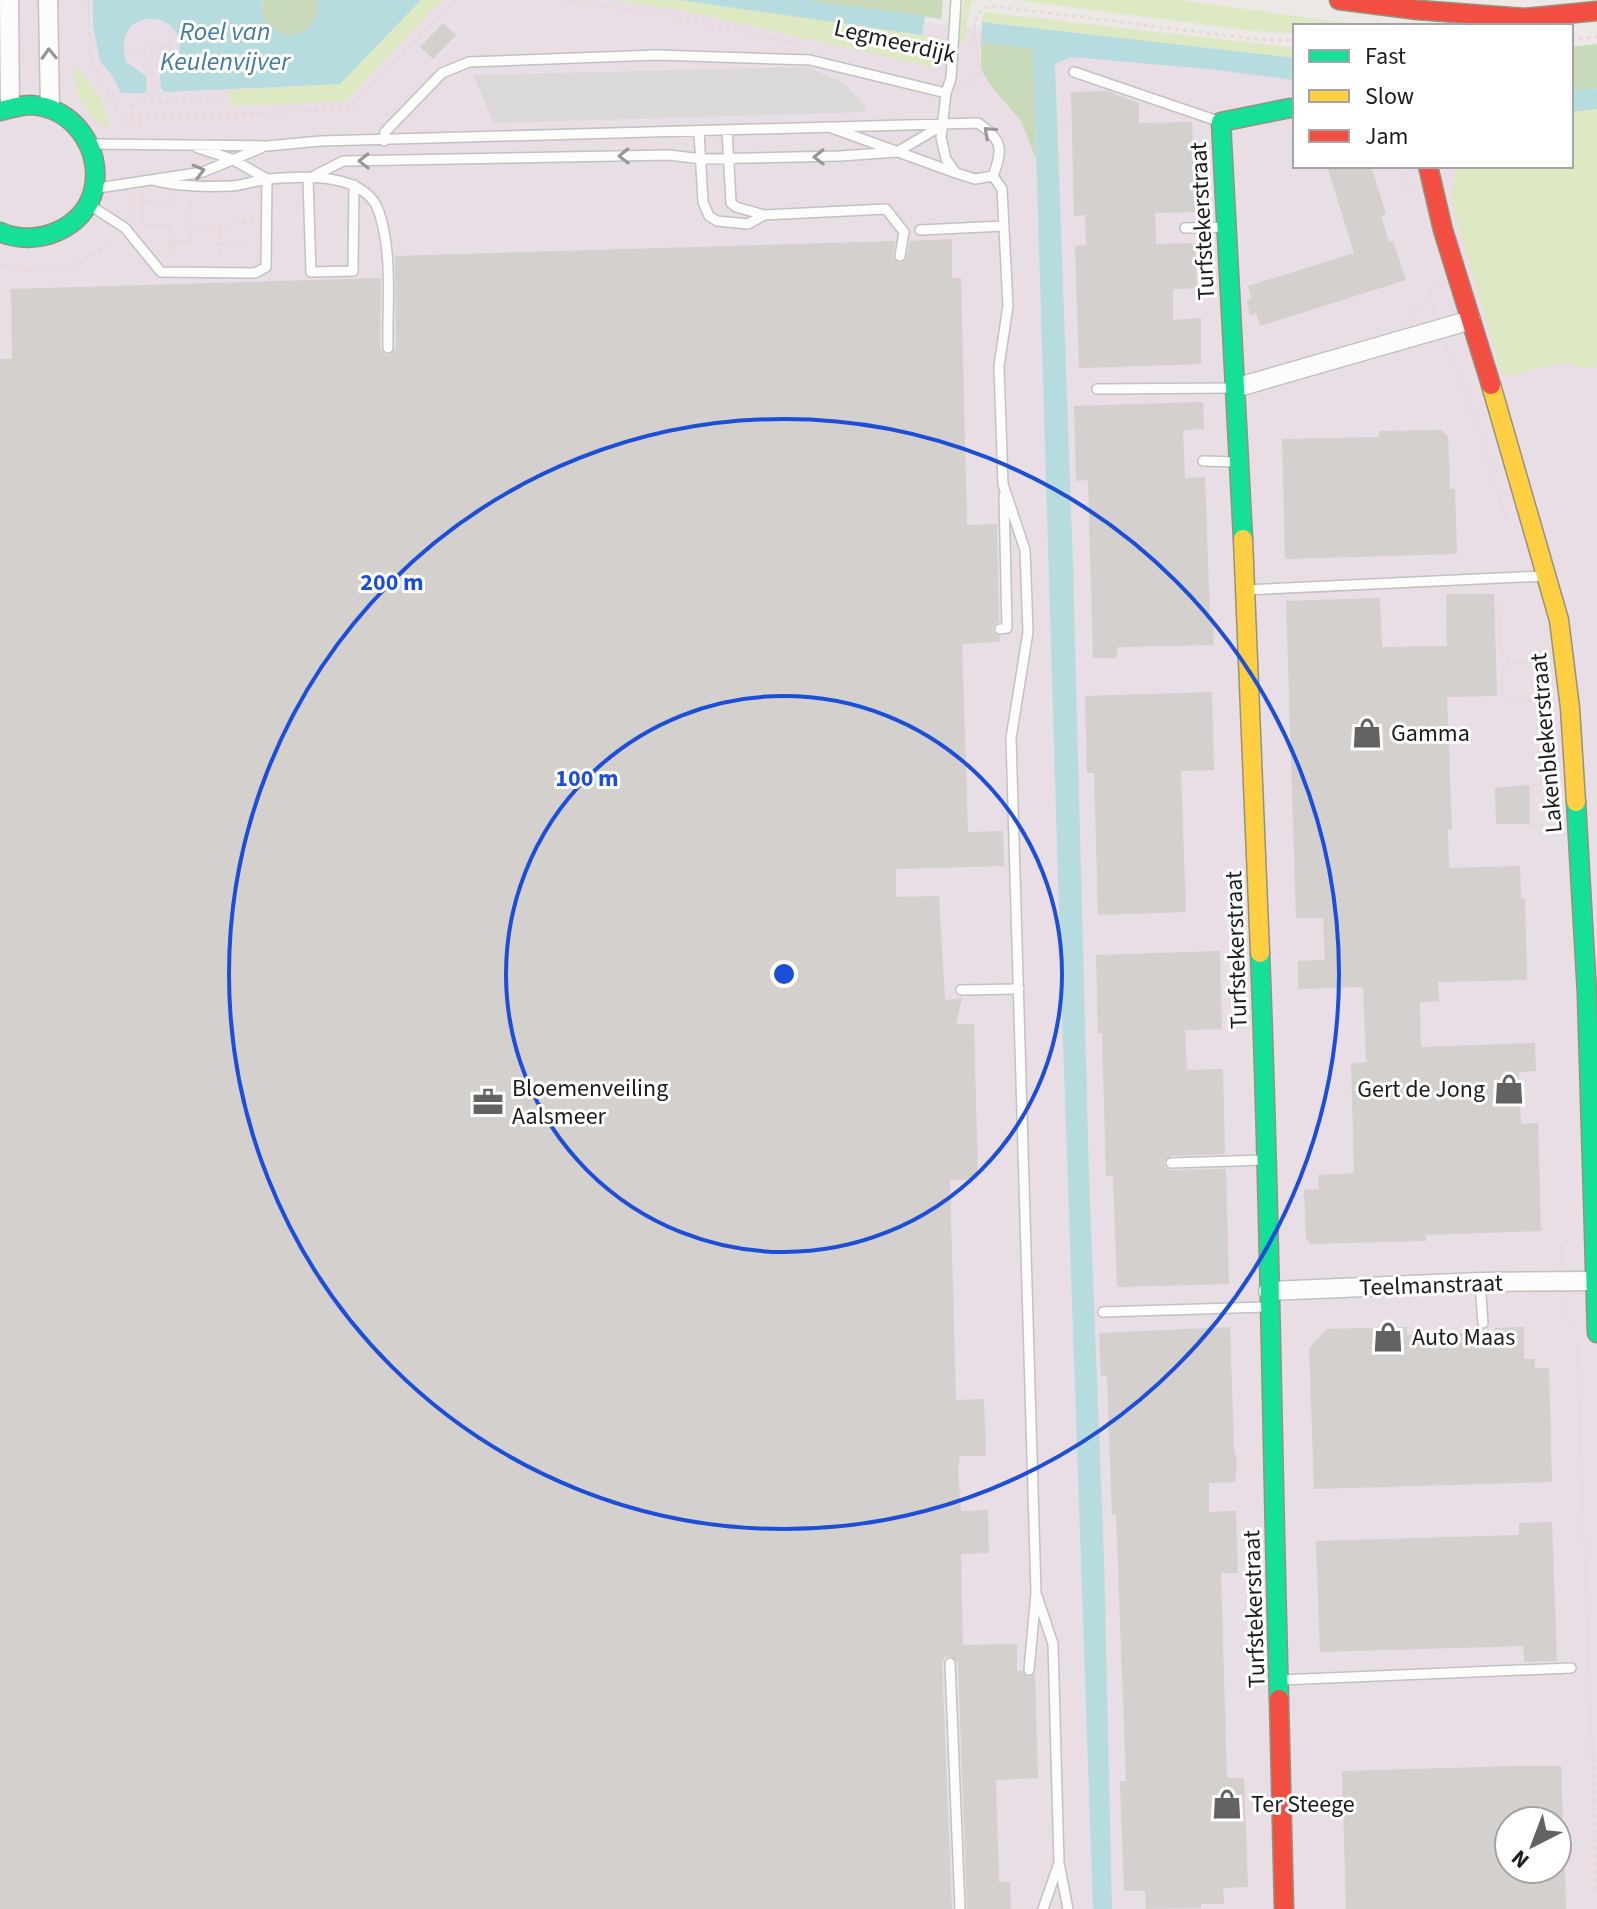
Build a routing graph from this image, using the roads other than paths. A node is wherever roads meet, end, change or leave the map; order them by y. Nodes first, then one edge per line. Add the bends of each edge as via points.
1 (9, 0) edge
2 (48, 0) edge
3 (956, 0) edge
4 (1339, 0) edge
5 (1597, 11) edge
6 (1420, 12) edge
7 (1444, 13) edge
8 (7, 26) edge
9 (0, 56) edge
10 (1074, 72) dead end
11 (946, 93) junction
12 (50, 108) junction
13 (1290, 108) dead end
14 (5, 109) edge
15 (1221, 122) junction
16 (943, 125) junction
17 (825, 126) junction
18 (727, 130) junction
19 (699, 132) junction
20 (384, 141) junction
21 (91, 144) junction
22 (185, 144) junction
23 (267, 146) junction
24 (897, 152) junction
25 (232, 159) junction
26 (702, 159) junction
27 (729, 159) junction
28 (1428, 168) edge
29 (956, 173) junction
30 (993, 176) junction
31 (267, 179) junction
32 (308, 179) junction
33 (152, 180) junction
34 (354, 185) junction
35 (92, 196) junction
36 (764, 215) junction
37 (1004, 226) junction
38 (1226, 227) junction
39 (1185, 228) dead end
40 (920, 230) dead end
41 (0, 232) edge
42 (900, 256) dead end
43 (1471, 320) junction
44 (388, 348) dead end
45 (1235, 388) junction
46 (1097, 389) dead end
47 (1203, 461) dead end
48 (1240, 462) junction
49 (1003, 484) junction
50 (1547, 575) junction
51 (1244, 590) junction
52 (1000, 629) dead end
53 (1019, 989) junction
54 (961, 990) dead end
55 (1267, 1160) junction
56 (1171, 1163) dead end
57 (1596, 1281) edge
58 (1480, 1282) junction
59 (1268, 1299) junction
60 (1103, 1312) dead end
61 (1483, 1323) dead end
62 (1597, 1333) edge
63 (1036, 1593) junction
64 (950, 1663) dead end
65 (1571, 1668) dead end
66 (1029, 1670) dead end
67 (1280, 1680) junction
68 (1059, 1863) junction
69 (960, 1909) edge
70 (1043, 1909) edge
71 (1068, 1909) edge
72 (1284, 1909) edge

1 - 8 street
12 -> 2 street
3 - 11 lane
4 - 6 street
5 - 7 street via 1525,18
6 - 7 street
8 - 9 lane
8 - 14 street
10 - 15 lane
11 - 16 lane
11 - 20 lane via 810,60 657,55 469,62 442,73 385,132
12 - 14 street via 30,104
12 - 21 street via 74,122
13 - 15 street, Turfstekerstraat
15 - 38 street, Turfstekerstraat
16 - 17 lane
16 - 24 lane
16 - 29 lane via 946,159
30 -> 16 lane via 1000,157 991,131 978,123
17 - 18 lane
17 - 24 lane
18 - 19 lane
18 - 27 lane
19 - 20 lane
19 - 26 lane
20 - 23 lane
21 - 22 lane
21 - 35 street via 97,166
22 - 23 lane
22 - 25 lane
23 - 25 lane
24 -> 27 lane
24 - 29 lane
25 - 31 lane
33 -> 25 lane via 203,172
26 - 27 lane
26 -> 32 lane via 669,155 343,161
26 - 36 lane via 703,202 709,216 748,224
27 - 36 lane via 731,203
28 - 43 street, Lakenblekerstraat
29 - 30 lane via 975,179
30 - 37 lane via 1002,189
31 - 32 lane
31 - 33 lane via 235,186 173,186
31 - 35 lane via 262,271 161,272
32 - 34 lane
32 - 34 lane via 311,272 353,271
33 - 35 lane
34 - 44 lane via 378,208 386,241
35 - 41 street via 70,225 46,237 23,239
36 - 42 lane via 886,209 904,232
37 - 40 lane
37 - 49 lane via 1008,306 999,366
38 - 39 lane
38 - 45 street, Turfstekerstraat
43 - 45 street
43 - 50 street, Lakenblekerstraat
45 - 46 lane
45 - 48 street, Turfstekerstraat
47 - 48 lane
48 - 51 street, Turfstekerstraat
49 - 52 lane via 1007,628
49 - 53 lane via 1025,550 1028,632 1011,738
50 - 51 lane
50 - 57 street, Lakenblekerstraat via 1559,620 1570,708 1587,990
51 - 55 street, Turfstekerstraat
53 - 54 lane
53 - 63 lane
55 - 56 lane
55 - 59 street, Turfstekerstraat
57 - 58 street, Teelmanstraat
57 - 62 street, Lakenblekerstraat
58 - 59 street, Teelmanstraat
58 - 61 lane
59 - 60 lane
59 - 67 street, Turfstekerstraat
63 - 66 lane
63 - 68 lane via 1053,1644
64 - 69 lane
65 - 67 lane
67 - 72 street, Turfstekerstraat
68 - 70 lane
68 - 71 lane

